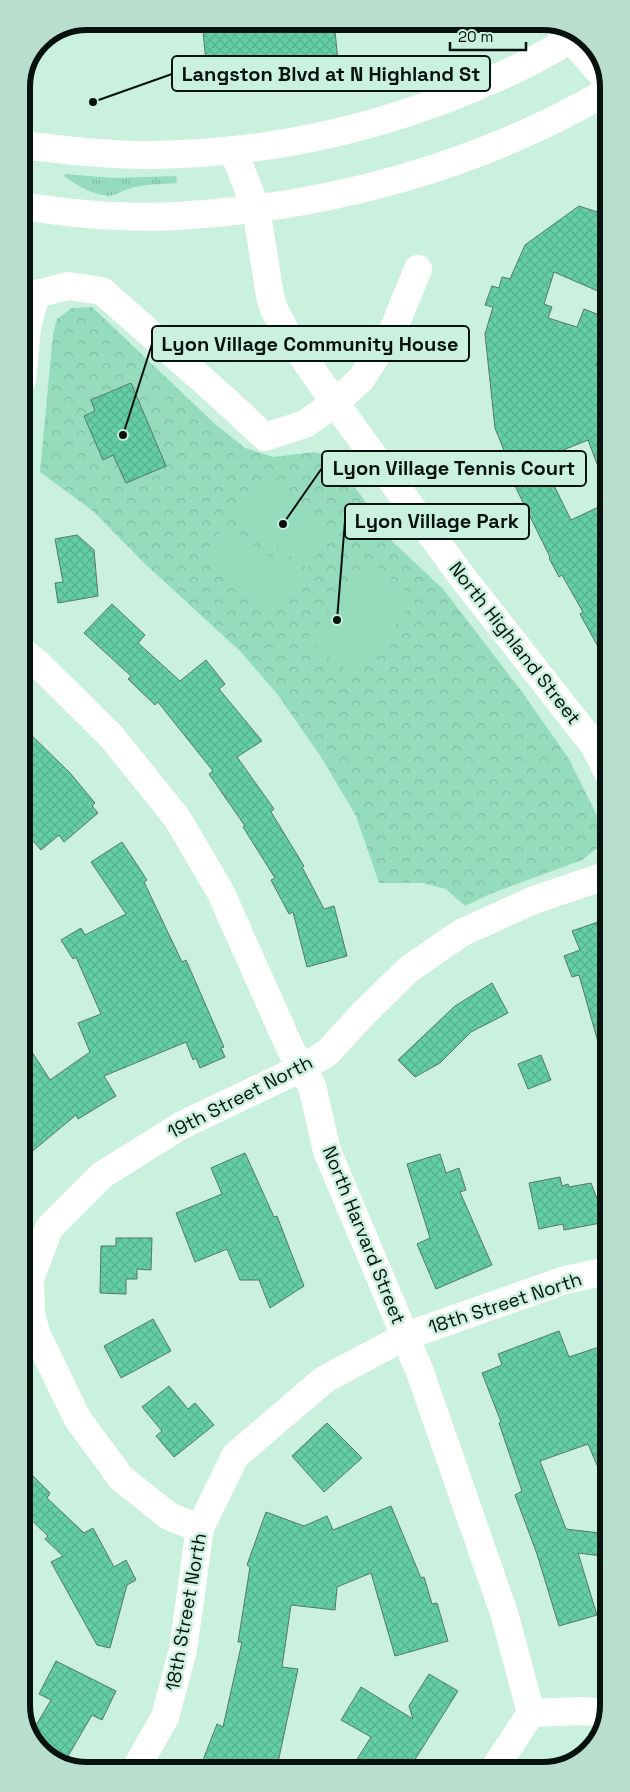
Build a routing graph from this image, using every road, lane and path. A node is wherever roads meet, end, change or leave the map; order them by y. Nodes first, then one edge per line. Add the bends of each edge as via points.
1 (567, 36) edge
2 (576, 40) edge
3 (596, 67) edge
4 (600, 95) edge
5 (30, 146) edge
6 (234, 150) junction
7 (30, 207) edge
8 (256, 208) junction
9 (418, 269) dead end
10 (30, 316) edge
11 (335, 403) junction
12 (30, 657) edge
13 (600, 756) edge
14 (600, 879) edge
15 (302, 1068) junction
16 (600, 1273) edge
17 (30, 1336) edge
18 (406, 1336) junction
19 (200, 1528) junction
20 (531, 1713) junction
21 (600, 1713) edge
22 (140, 1762) edge
23 (499, 1762) edge

1 - 6 street via 541,56 470,89 407,113 307,138
2 - 3 street
4 - 8 street via 516,136 410,176 332,196
5 - 6 street via 151,155
6 - 8 street, North Highland Street
7 - 8 street via 129,216 177,216
8 - 11 street, North Highland Street via 274,309 287,334
9 - 11 street via 393,330 361,379
10 - 11 street via 36,294 68,286 102,291 265,437 305,424
11 - 13 street, North Highland Street via 460,574 594,744
12 - 15 street, North Harvard Street via 112,736 177,818 220,890 290,1048
14 - 15 street, 19th Street North via 534,900 462,933 409,969 327,1053
15 - 17 street, 19th Street North via 182,1125 102,1175 49,1228 30,1279
15 - 18 street, North Harvard Street via 312,1086 327,1151
16 - 18 street, 18th Street North via 565,1280
17 - 19 street, 19th Street North via 77,1418 120,1478 170,1517
18 - 19 street, 18th Street North via 325,1379 235,1456
18 - 20 street, North Harvard Street via 505,1616
19 - 22 street, 18th Street North via 183,1650 165,1717
20 - 21 street
20 - 23 street

